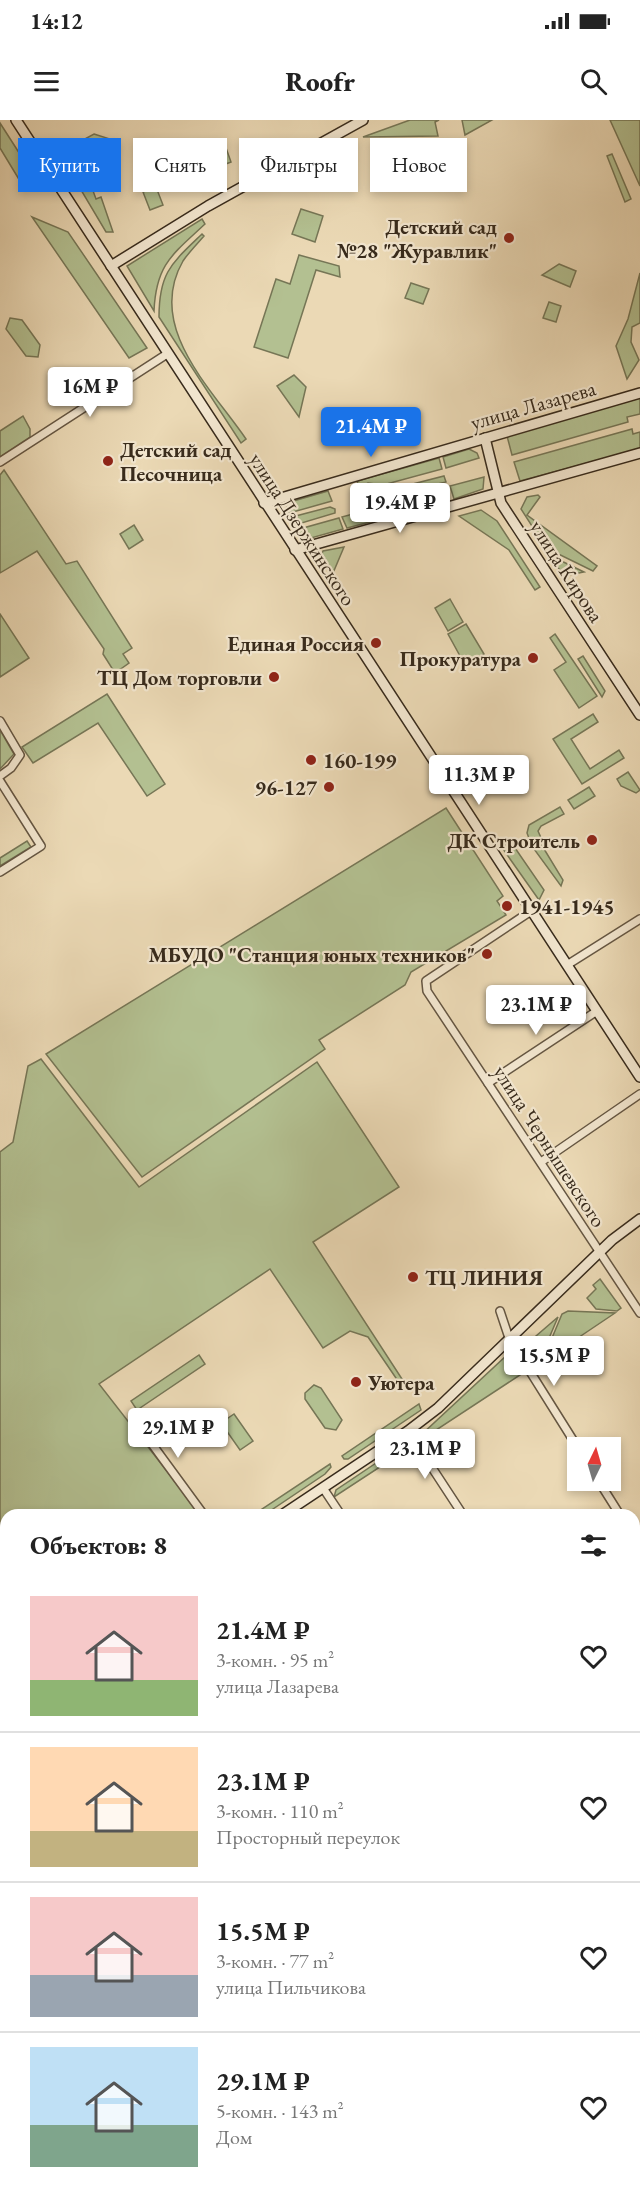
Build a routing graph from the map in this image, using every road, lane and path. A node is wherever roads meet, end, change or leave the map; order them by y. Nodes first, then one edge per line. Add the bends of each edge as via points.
1 (16, 120) edge
2 (363, 120) edge
3 (111, 266) junction
4 (167, 354) junction
5 (640, 393) edge
6 (485, 438) junction
7 (640, 453) edge
8 (0, 462) edge
9 (498, 493) junction
10 (264, 503) junction
11 (295, 550) junction
12 (640, 715) edge
13 (0, 721) edge
14 (0, 776) edge
15 (0, 781) edge
16 (0, 872) edge
17 (531, 910) junction
18 (640, 919) edge
19 (567, 965) junction
20 (597, 1011) junction
21 (640, 1077) edge
22 (488, 1083) junction
23 (640, 1094) edge
24 (541, 1162) junction
25 (640, 1219) edge
26 (600, 1251) junction
27 (500, 1311) dead end
28 (640, 1313) edge
29 (509, 1338) junction
30 (133, 1418) dead end
31 (408, 1431) junction
32 (571, 1437) edge
33 (323, 1488) junction
34 (605, 1491) edge
35 (200, 1509) edge
36 (291, 1509) edge
37 (337, 1509) edge
38 (459, 1509) edge
39 (616, 1509) edge

1 - 3 main road, улица Дзержинского
2 - 3 main road
3 - 4 main road, улица Дзержинского
4 - 8 street
4 - 10 main road, улица Дзержинского
5 - 6 main road, улица Лазарева
6 - 9 main road, улица Кирова
6 - 10 main road, улица Лазарева
7 - 9 main road
9 - 11 main road
9 - 12 main road, улица Кирова
10 - 11 main road, улица Дзержинского
11 - 17 main road, улица Дзержинского
13 - 14 street via 20,755
15 - 16 street via 41,846
17 - 19 main road, улица Дзержинского
17 - 22 street, улица Чернышевского via 426,981 426,991
18 - 19 street
19 - 20 main road, улица Дзержинского
20 - 21 main road, улица Дзержинского
20 - 22 street
22 - 24 street, улица Чернышевского
23 - 24 street
24 - 26 street, улица Чернышевского
25 - 26 main road
26 - 28 street, улица Чернышевского
26 - 29 main road
27 - 29 street
29 - 31 main road via 438,1408
29 - 32 street
30 - 35 street
31 - 33 main road
31 - 38 street
33 - 36 main road
33 - 37 street
34 - 39 street

